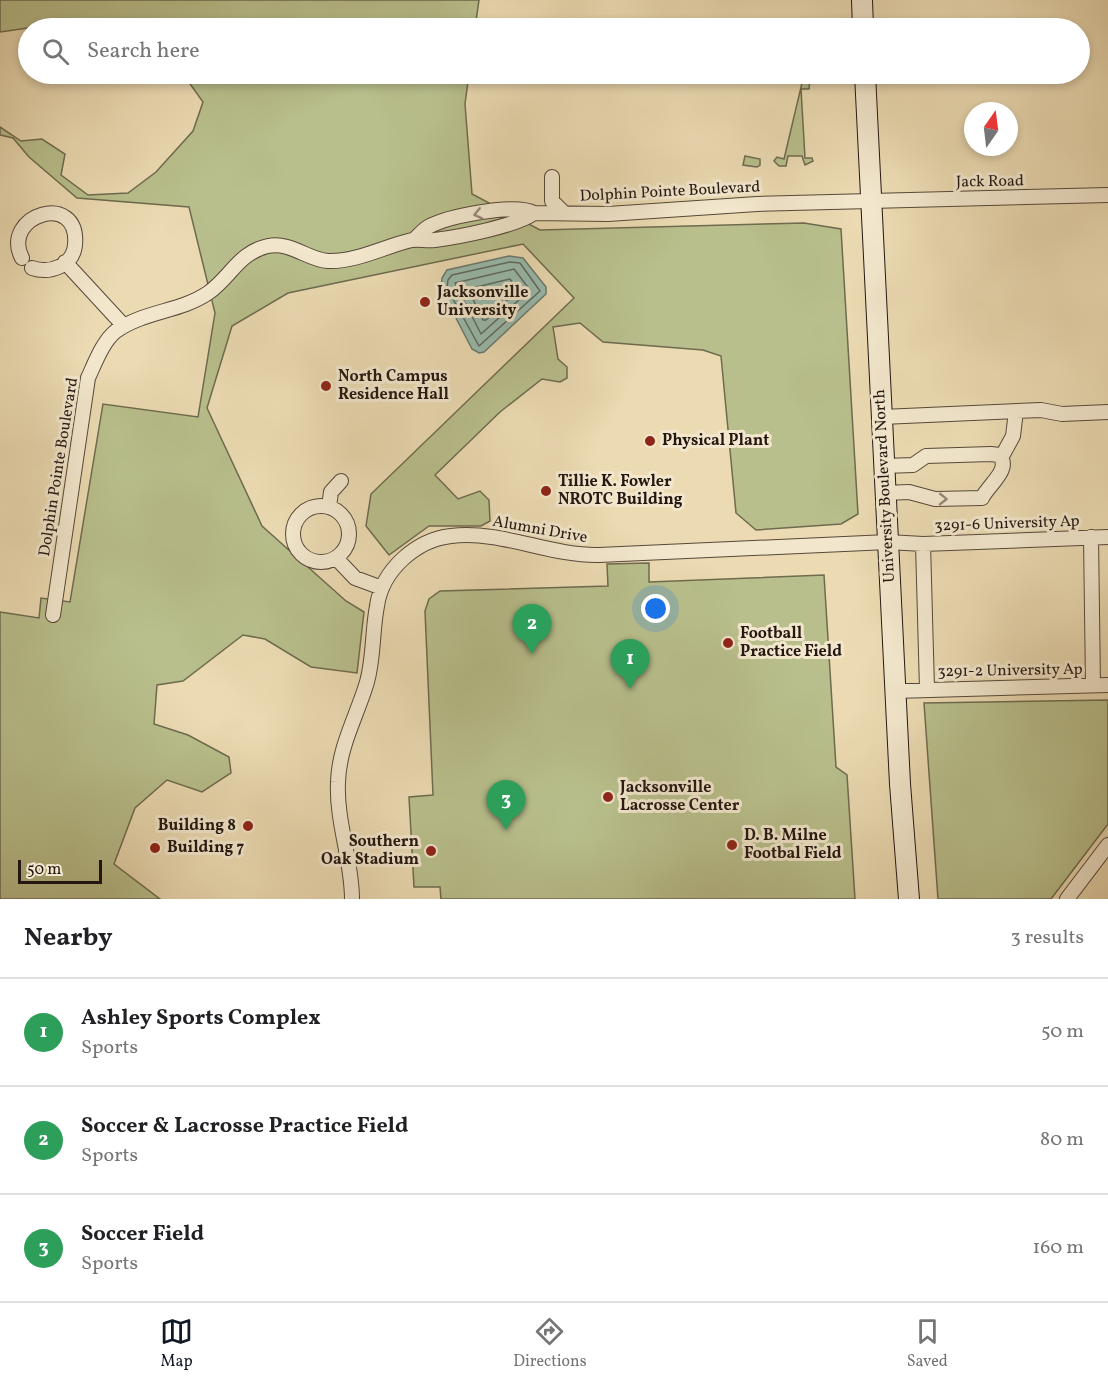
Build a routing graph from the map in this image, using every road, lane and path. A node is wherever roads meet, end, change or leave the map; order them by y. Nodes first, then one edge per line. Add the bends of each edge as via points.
1 (862, 0) edge
2 (863, 18) edge
3 (866, 84) edge
4 (552, 177) dead end
5 (1108, 195) edge
6 (872, 200) junction
7 (534, 213) junction
8 (564, 213) junction
9 (414, 240) junction
10 (65, 262) junction
11 (124, 326) junction
12 (1016, 411) junction
13 (1108, 412) edge
14 (882, 417) junction
15 (1001, 458) junction
16 (884, 466) junction
17 (340, 481) dead end
18 (885, 493) junction
19 (329, 507) junction
20 (1091, 537) junction
21 (1108, 537) edge
22 (888, 542) junction
23 (923, 544) junction
24 (336, 558) junction
25 (382, 588) junction
26 (53, 615) dead end
27 (1093, 685) junction
28 (1108, 685) edge
29 (927, 689) junction
30 (895, 691) junction
31 (1108, 845) edge
32 (352, 899) edge
33 (909, 899) edge
34 (1067, 899) edge

1 - 2 main road
3 - 6 main road, University Boulevard North
4 - 8 street via 552,201
5 - 6 street, Jack Road
6 - 8 street, Dolphin Pointe Boulevard
6 - 14 main road, University Boulevard North
7 - 8 street, Dolphin Pointe Boulevard
7 - 9 street, Dolphin Pointe Boulevard via 507,225 434,240
7 -> 9 street via 503,207 428,227
9 - 11 street, Dolphin Pointe Boulevard via 375,253 328,261 289,247 268,246 241,260 209,293
10 - 10 street via 50,271 27,263 16,246 19,228 25,220 44,212 63,218 74,235 72,255
10 - 11 street
11 - 26 street, Dolphin Pointe Boulevard via 114,333 88,378
12 - 13 street
12 - 14 street
12 - 15 street via 1012,436
14 - 16 main road, University Boulevard North
15 - 16 street via 991,454 926,456 912,465
18 -> 15 street via 909,492 935,499 982,498 1004,467
16 - 18 main road, University Boulevard North
17 - 19 street via 331,492
18 - 22 main road, University Boulevard North
19 - 24 street via 348,526 348,544
19 - 24 street via 302,513 292,538 301,555 309,560
20 - 21 street, 3291-6 University Ap
20 - 23 street, 3291-6 University Ap
20 - 27 street
22 - 23 street, 3291-6 University Ap
22 - 25 street, Alumni Drive via 576,555 501,537 452,536 410,553
22 - 30 main road, University Boulevard North
23 - 29 street
24 - 25 street via 355,578
25 - 32 street, Alumni Drive via 373,659 344,743 338,781
27 - 28 street, 3291-2 University Ap
27 - 29 street, 3291-2 University Ap
29 - 30 street, 3291-2 University Ap
30 - 33 main road, University Boulevard North
31 - 34 street

